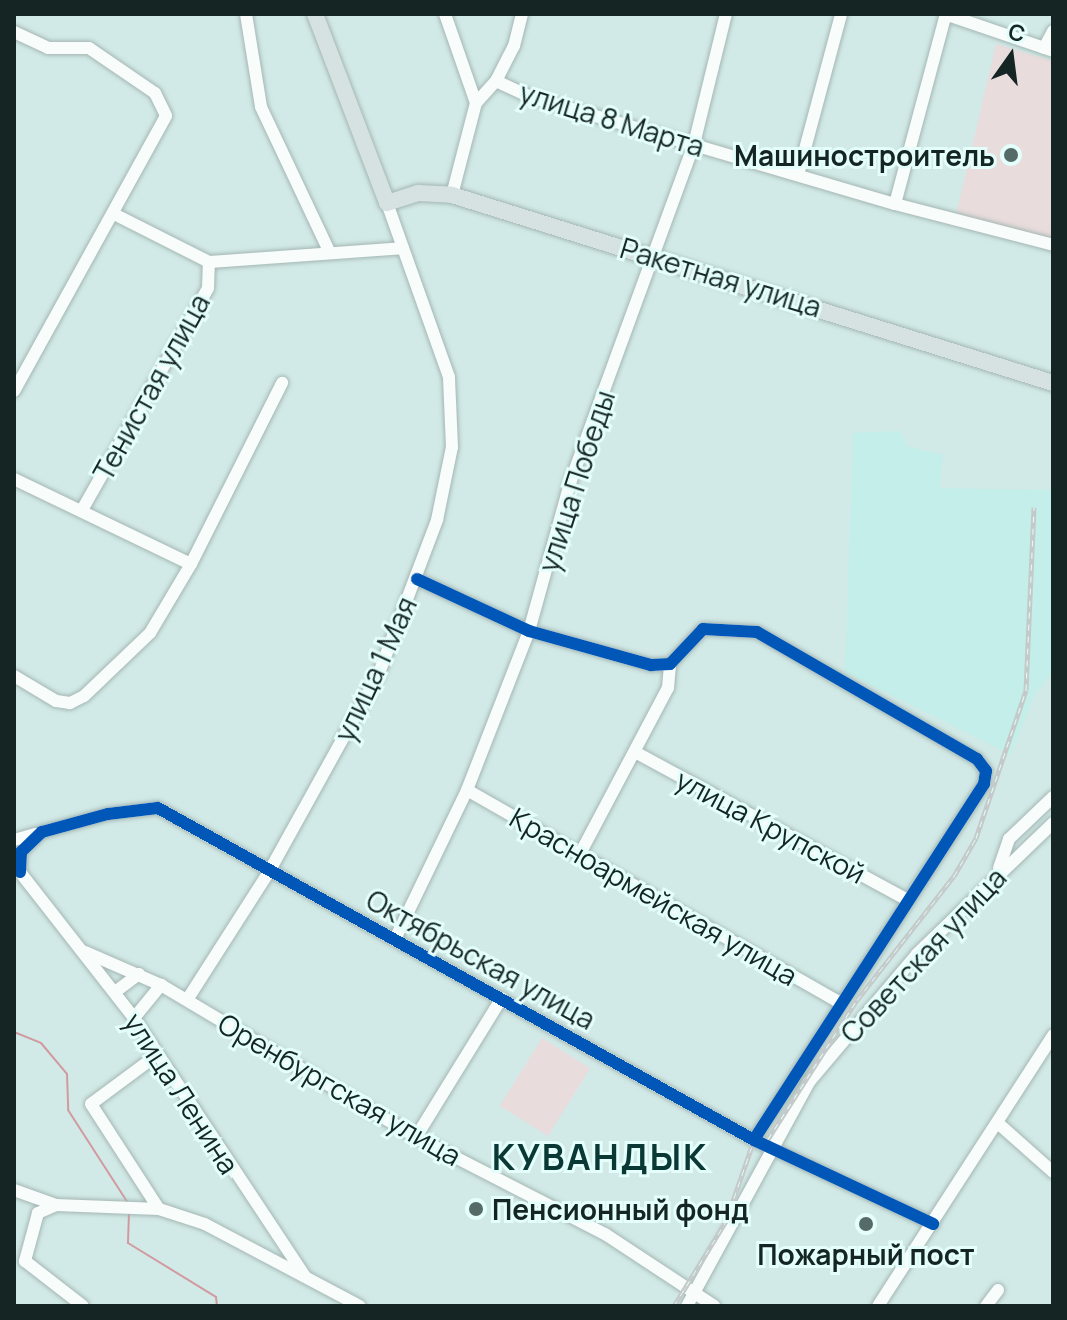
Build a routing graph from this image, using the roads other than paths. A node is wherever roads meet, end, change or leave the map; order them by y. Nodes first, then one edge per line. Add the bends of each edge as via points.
1 (246, 14) edge
2 (315, 14) edge
3 (445, 14) edge
4 (522, 14) edge
5 (726, 14) edge
6 (841, 14) edge
7 (946, 14) edge
8 (1053, 31) edge
9 (14, 32) edge
10 (1048, 50) edge
11 (496, 81) junction
12 (476, 103) junction
13 (694, 144) junction
14 (798, 175) junction
15 (452, 195) junction
16 (387, 203) junction
17 (895, 204) junction
18 (116, 215) junction
19 (1053, 245) edge
20 (402, 248) junction
21 (328, 249) junction
22 (655, 255) junction
23 (209, 262) junction
24 (282, 383) dead end
25 (1053, 383) edge
26 (14, 391) edge
27 (14, 479) edge
28 (82, 510) junction
29 (191, 564) junction
30 (417, 579) junction
31 (529, 631) junction
32 (670, 664) junction
33 (14, 676) edge
34 (635, 752) junction
35 (467, 790) junction
36 (1053, 797) edge
37 (1053, 823) edge
38 (42, 832) junction
39 (14, 840) edge
40 (581, 852) junction
41 (17, 868) edge
42 (270, 870) junction
43 (996, 875) junction
44 (908, 900) junction
45 (396, 937) junction
46 (85, 952) junction
47 (139, 974) junction
48 (161, 985) junction
49 (115, 992) junction
50 (502, 998) junction
51 (187, 1000) junction
52 (841, 1003) junction
53 (134, 1018) junction
54 (1053, 1035) edge
55 (157, 1055) junction
56 (1000, 1125) junction
57 (416, 1137) junction
58 (754, 1140) junction
59 (772, 1149) junction
60 (1053, 1172) edge
61 (14, 1190) edge
62 (56, 1205) junction
63 (159, 1209) junction
64 (933, 1224) junction
65 (305, 1276) junction
66 (998, 1290) dead end
67 (694, 1292) junction
68 (83, 1306) edge
69 (360, 1306) edge
70 (687, 1306) edge
71 (714, 1306) edge
72 (878, 1306) edge
73 (986, 1306) edge

1 - 21 street via 261,107
2 - 16 main road
3 - 12 street
4 - 11 street via 514,46
5 - 13 street, улица Победы
6 - 14 street
7 - 10 street
7 - 17 street
8 - 10 street
9 - 18 street via 48,48 89,48 162,102 162,129
11 - 12 street
11 - 13 street, улица 8 Марта via 531,97
12 - 15 street
13 - 14 street, улица 8 Марта
13 - 22 street, улица Победы
14 - 17 street, улица 8 Марта
15 - 16 main road, Ракетная улица via 418,193
15 - 22 main road, Ракетная улица
16 - 20 street, улица 1 Мая
17 - 19 street, улица 8 Марта
18 - 23 street
18 - 26 street
20 - 21 street
20 - 30 street, улица 1 Мая via 449,377 453,413 446,484
21 - 23 street
22 - 25 main road, Ракетная улица
22 - 31 street, улица Победы via 570,483
23 - 28 street, Тенистая улица via 208,288
24 - 29 street
27 - 28 street, Тенистая улица
28 - 29 street, Тенистая улица
29 - 33 street via 150,633 70,703
30 - 31 street
30 - 42 street, улица 1 Мая via 379,673
31 - 32 street via 651,665
31 - 35 street, улица Победы
32 - 34 street via 668,688
32 - 44 street via 703,629 757,632 977,759 986,771 984,784
34 - 40 street
34 - 44 street, улица Крупской
35 - 40 street, Красноармейская улица
35 - 45 street, улица Победы
36 - 43 street via 1009,839
37 - 43 street, Советская улица
38 - 39 street, Октябрьская улица
38 - 41 street via 21,852
38 - 42 street, Октябрьская улица via 108,814 158,808
40 - 52 street, Красноармейская улица
41 - 46 street, улица Ленина
42 - 45 street, Октябрьская улица
42 - 51 street, улица 1 Мая
43 - 59 street, Советская улица via 917,954 809,1082
44 - 52 street
45 - 50 street, Октябрьская улица
46 - 47 street, Оренбургская улица
46 - 49 street, улица Ленина
47 - 48 street, Оренбургская улица
47 - 49 street
48 - 51 street, Оренбургская улица
48 - 53 street
49 - 53 street, улица Ленина
50 - 57 street
50 - 58 street, Октябрьская улица
51 - 57 street, Оренбургская улица
52 - 58 street
53 - 55 street, улица Ленина
54 - 56 street
55 - 63 street via 91,1104
55 - 65 street, улица Ленина
56 - 60 street
56 - 64 street
57 - 67 street, Оренбургская улица via 605,1234
58 - 59 street, Октябрьская улица
59 - 64 street, Октябрьская улица
59 - 67 street, Советская улица
61 - 62 street
62 - 63 street
62 - 68 street via 38,1213 25,1261
63 - 65 street via 205,1224
64 - 72 street
65 - 69 street, улица Ленина
66 - 73 street
67 - 70 street, Советская улица
67 - 71 street, Оренбургская улица

